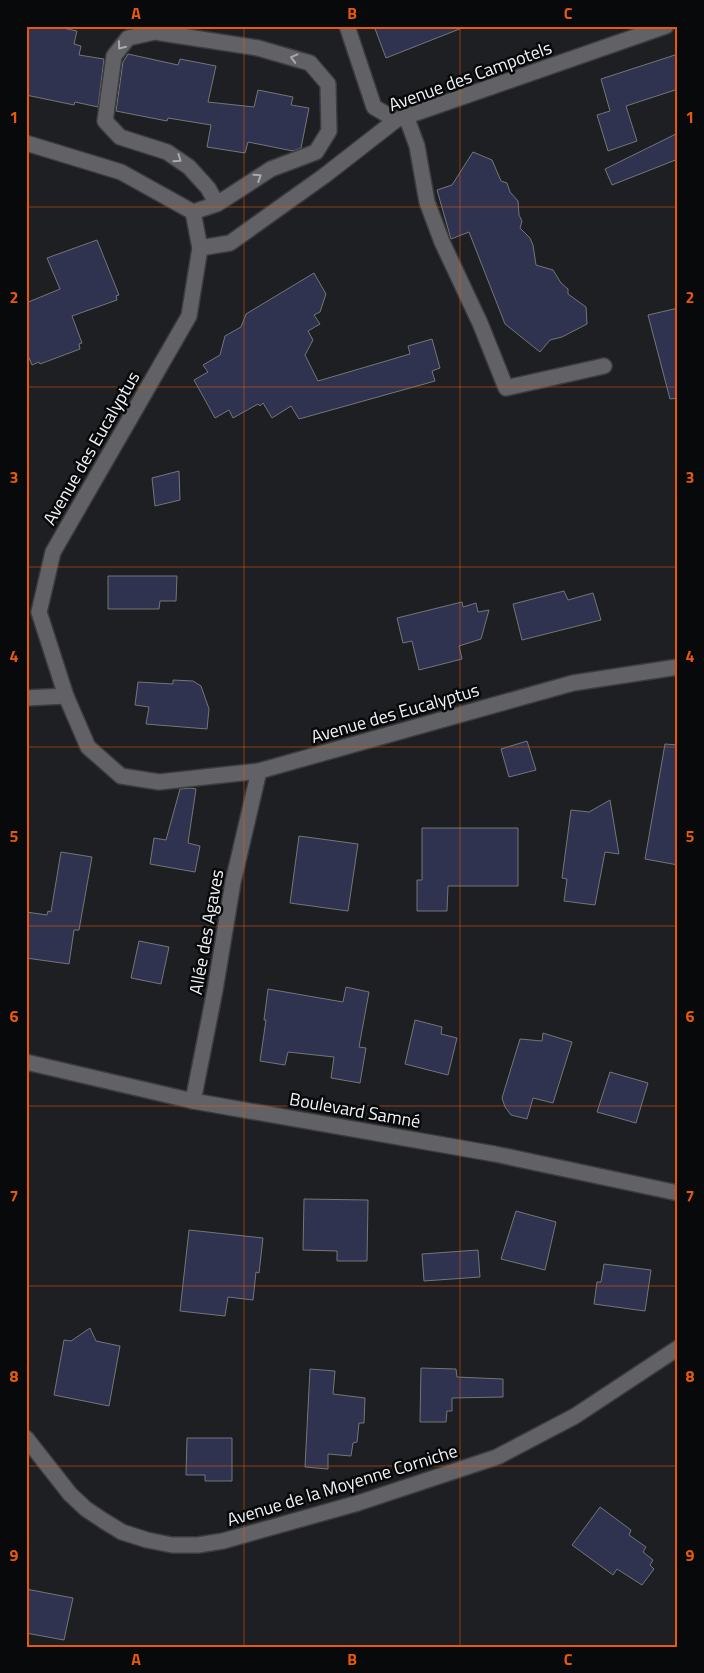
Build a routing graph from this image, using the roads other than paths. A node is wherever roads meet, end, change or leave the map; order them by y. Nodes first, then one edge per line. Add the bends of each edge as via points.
1 (347, 26) edge
2 (666, 26) edge
3 (401, 118) junction
4 (26, 143) edge
5 (217, 204) junction
6 (192, 212) junction
7 (200, 248) junction
8 (604, 366) dead end
9 (678, 667) edge
10 (66, 696) junction
11 (26, 698) edge
12 (259, 771) junction
13 (26, 1062) edge
14 (192, 1100) junction
15 (678, 1192) edge
16 (678, 1348) edge
17 (26, 1438) edge

1 - 3 street via 374,107
2 - 3 street, Avenue des Campotels
3 - 7 street, Avenue des Campotels via 230,243
3 - 8 street via 417,146 427,202 442,242 506,388
4 - 6 street via 121,172
5 -> 5 street via 271,169 316,152 329,131 328,84 310,63 258,48 155,32 128,38 114,56 105,121 120,137 167,152 189,167
5 - 6 street
6 - 7 street, Avenue des Eucalyptus
7 - 10 street, Avenue des Eucalyptus via 189,316 53,552 39,612
9 - 12 street, Avenue des Eucalyptus via 573,683
10 - 11 street
10 - 12 street, Avenue des Eucalyptus via 88,747 121,776 159,782
12 - 14 street, Allée des Agaves via 233,882
13 - 14 street, Boulevard Samné
14 - 15 street, Boulevard Samné via 495,1154
16 - 17 street, Avenue de la Moyenne Corniche via 575,1416 497,1457 358,1503 198,1545 172,1545 147,1540 122,1532 104,1521 70,1494

